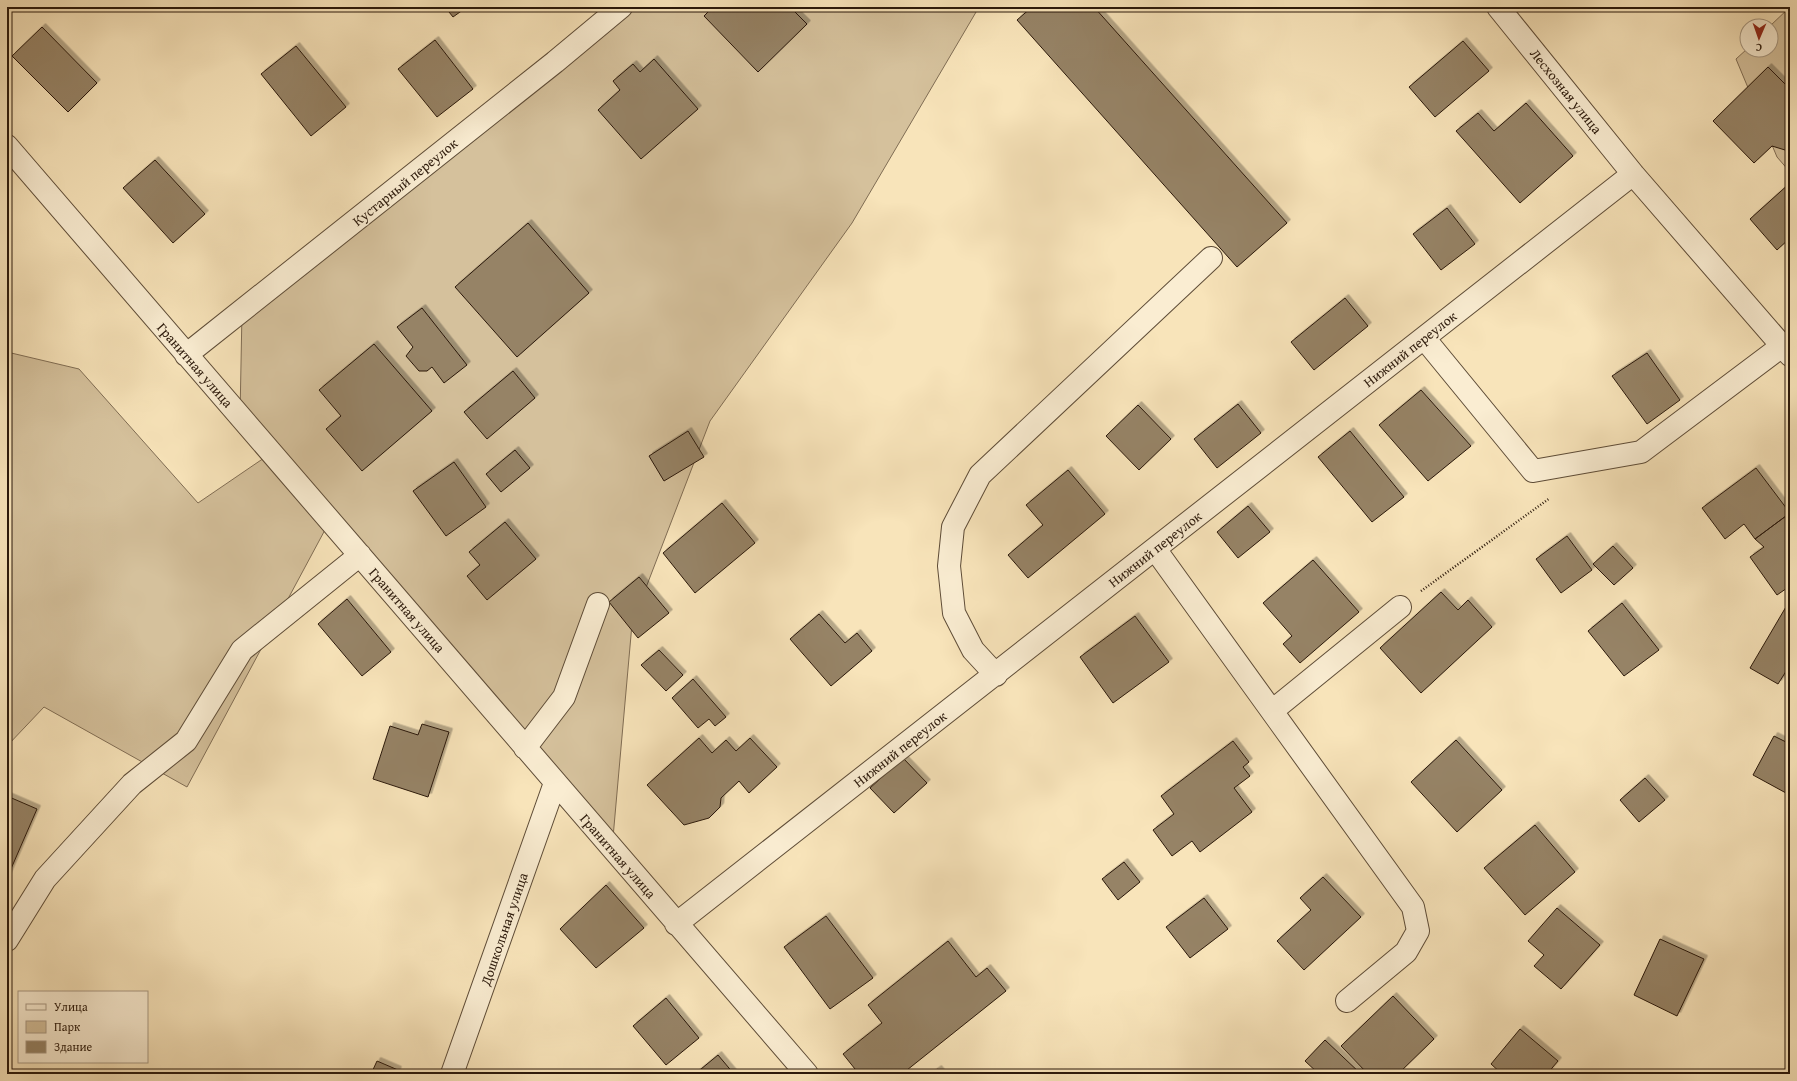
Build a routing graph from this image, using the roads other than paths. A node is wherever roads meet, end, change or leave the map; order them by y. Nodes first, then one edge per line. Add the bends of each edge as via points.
1 (621, 7) edge
2 (1498, 7) edge
3 (7, 146) edge
4 (1634, 174) junction
5 (1211, 258) dead end
6 (1424, 338) junction
7 (1786, 351) edge
8 (186, 355) junction
9 (1155, 549) junction
10 (360, 555) junction
11 (598, 604) dead end
12 (1400, 607) road end
13 (996, 674) junction
14 (1272, 711) junction
15 (525, 748) junction
16 (555, 783) junction
17 (676, 924) junction
18 (7, 940) edge
19 (1347, 1001) dead end
20 (452, 1074) edge
21 (807, 1074) edge

1 - 8 street, Кустарный переулок
2 - 4 street, Лесхозная улица
3 - 8 street, Гранитная улица
4 - 6 street, Нижний переулок
4 - 7 street, Лесхозная улица
5 - 13 street via 980,475 953,527 949,566 954,613 973,650
6 - 7 street via 1533,471 1641,452
6 - 9 street, Нижний переулок
8 - 10 street, Гранитная улица
9 - 13 street, Нижний переулок
9 - 14 street
10 - 15 street, Гранитная улица
10 - 18 street via 242,650 186,740 132,784 50,874
11 - 15 street via 564,696
12 - 14 street
13 - 17 street, Нижний переулок
14 - 19 street via 1413,907 1418,931 1406,952
15 - 16 street, Гранитная улица
16 - 17 street, Гранитная улица
16 - 20 street, Дошкольная улица
17 - 21 street, Гранитная улица

